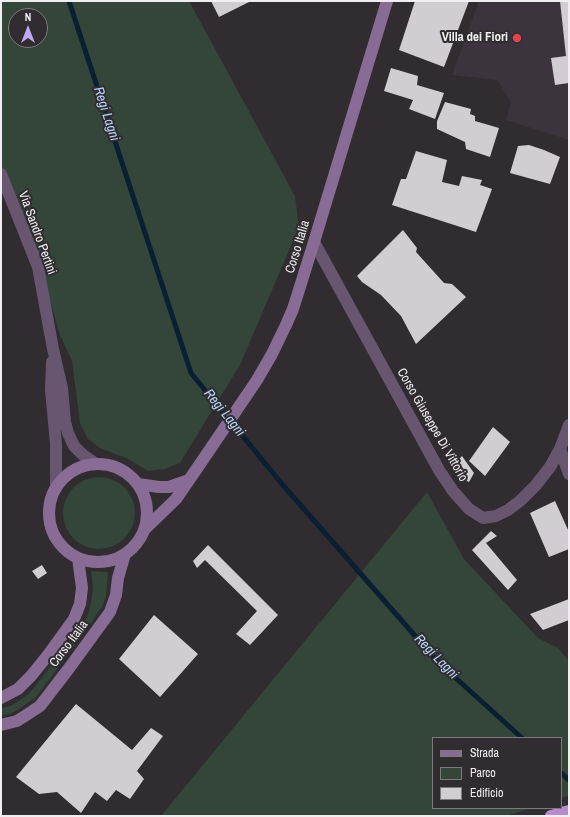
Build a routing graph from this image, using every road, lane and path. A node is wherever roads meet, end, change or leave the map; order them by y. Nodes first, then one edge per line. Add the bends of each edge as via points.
1 (387, 1) edge
2 (1, 174) edge
3 (314, 242) junction
4 (53, 349) junction
5 (569, 425) edge
6 (560, 449) junction
7 (96, 464) junction
8 (569, 474) edge
9 (189, 480) junction
10 (138, 484) junction
11 (56, 488) junction
12 (144, 530) junction
13 (125, 554) junction
14 (78, 558) junction
15 (1, 698) edge
16 (1, 725) edge
17 (569, 811) edge
18 (551, 816) edge

1 - 3 main road, Corso Italia
2 - 4 street, Via Sandro Pertini via 38,268
3 - 6 street, Corso Giuseppe Di Vittorio via 439,470 469,509 482,518 496,516 508,510 536,485
3 - 9 main road, Corso Italia via 293,309 272,354
4 - 7 street, Via Sandro Pertini via 62,388 68,433 74,446 83,456
4 - 11 street, Via Sandro Pertini via 51,390 56,444
5 - 6 street, Corso Giuseppe Di Vittorio
6 - 8 street
7 - 10 main road, Corso Italia via 112,466 126,472
7 - 11 main road, Corso Italia via 80,467 66,476
9 - 10 main road via 159,487
9 - 12 main road, Corso Italia via 176,499
10 - 12 main road, Corso Italia via 145,498 147,514
11 - 14 main road, Corso Italia via 50,503 49,520 54,535 64,549
12 - 13 main road, Corso Italia via 137,543
13 - 14 main road, Corso Italia via 110,560 94,562
13 - 16 main road, Corso Italia via 110,612 97,630 40,706 17,721
14 - 15 main road, Corso Italia via 82,588 80,604 74,619 31,676 18,689
17 - 18 highway

